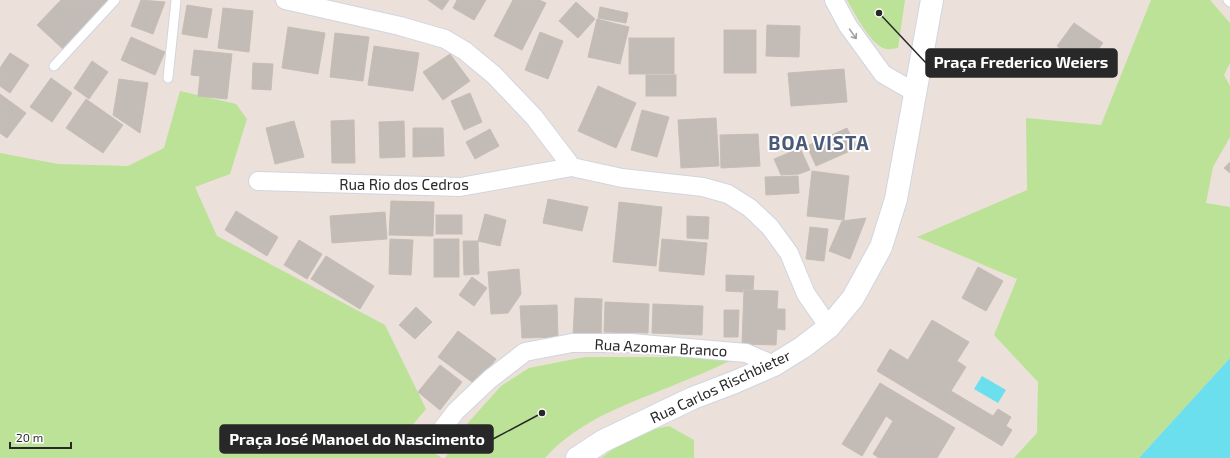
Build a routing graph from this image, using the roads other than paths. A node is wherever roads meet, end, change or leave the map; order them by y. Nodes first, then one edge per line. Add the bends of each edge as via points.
1 (115, 0) edge
2 (176, 0) edge
3 (285, 0) edge
4 (834, 0) edge
5 (932, 0) edge
6 (54, 66) dead end
7 (168, 78) dead end
8 (916, 94) junction
9 (572, 167) junction
10 (258, 182) dead end
11 (829, 327) junction
12 (774, 365) junction
13 (436, 437) dead end
14 (577, 458) edge

1 - 6 lane
2 - 7 lane
3 - 9 street via 445,39 465,51 494,75 534,117
4 -> 8 street via 848,26 883,74
5 - 8 street, Rua Carlos Rischbieter
8 - 11 street, Rua Carlos Rischbieter via 896,199 881,247 854,298
9 - 10 street, Rua Rio dos Cedros via 460,187
9 - 11 street via 622,178 703,187 728,194 750,208 770,227 789,253 806,294
11 - 12 street, Rua Carlos Rischbieter
12 - 13 street, Rua Azomar Branco via 746,353 631,343 572,343 525,352 462,406
12 - 14 street, Rua Carlos Rischbieter via 693,398 603,441

